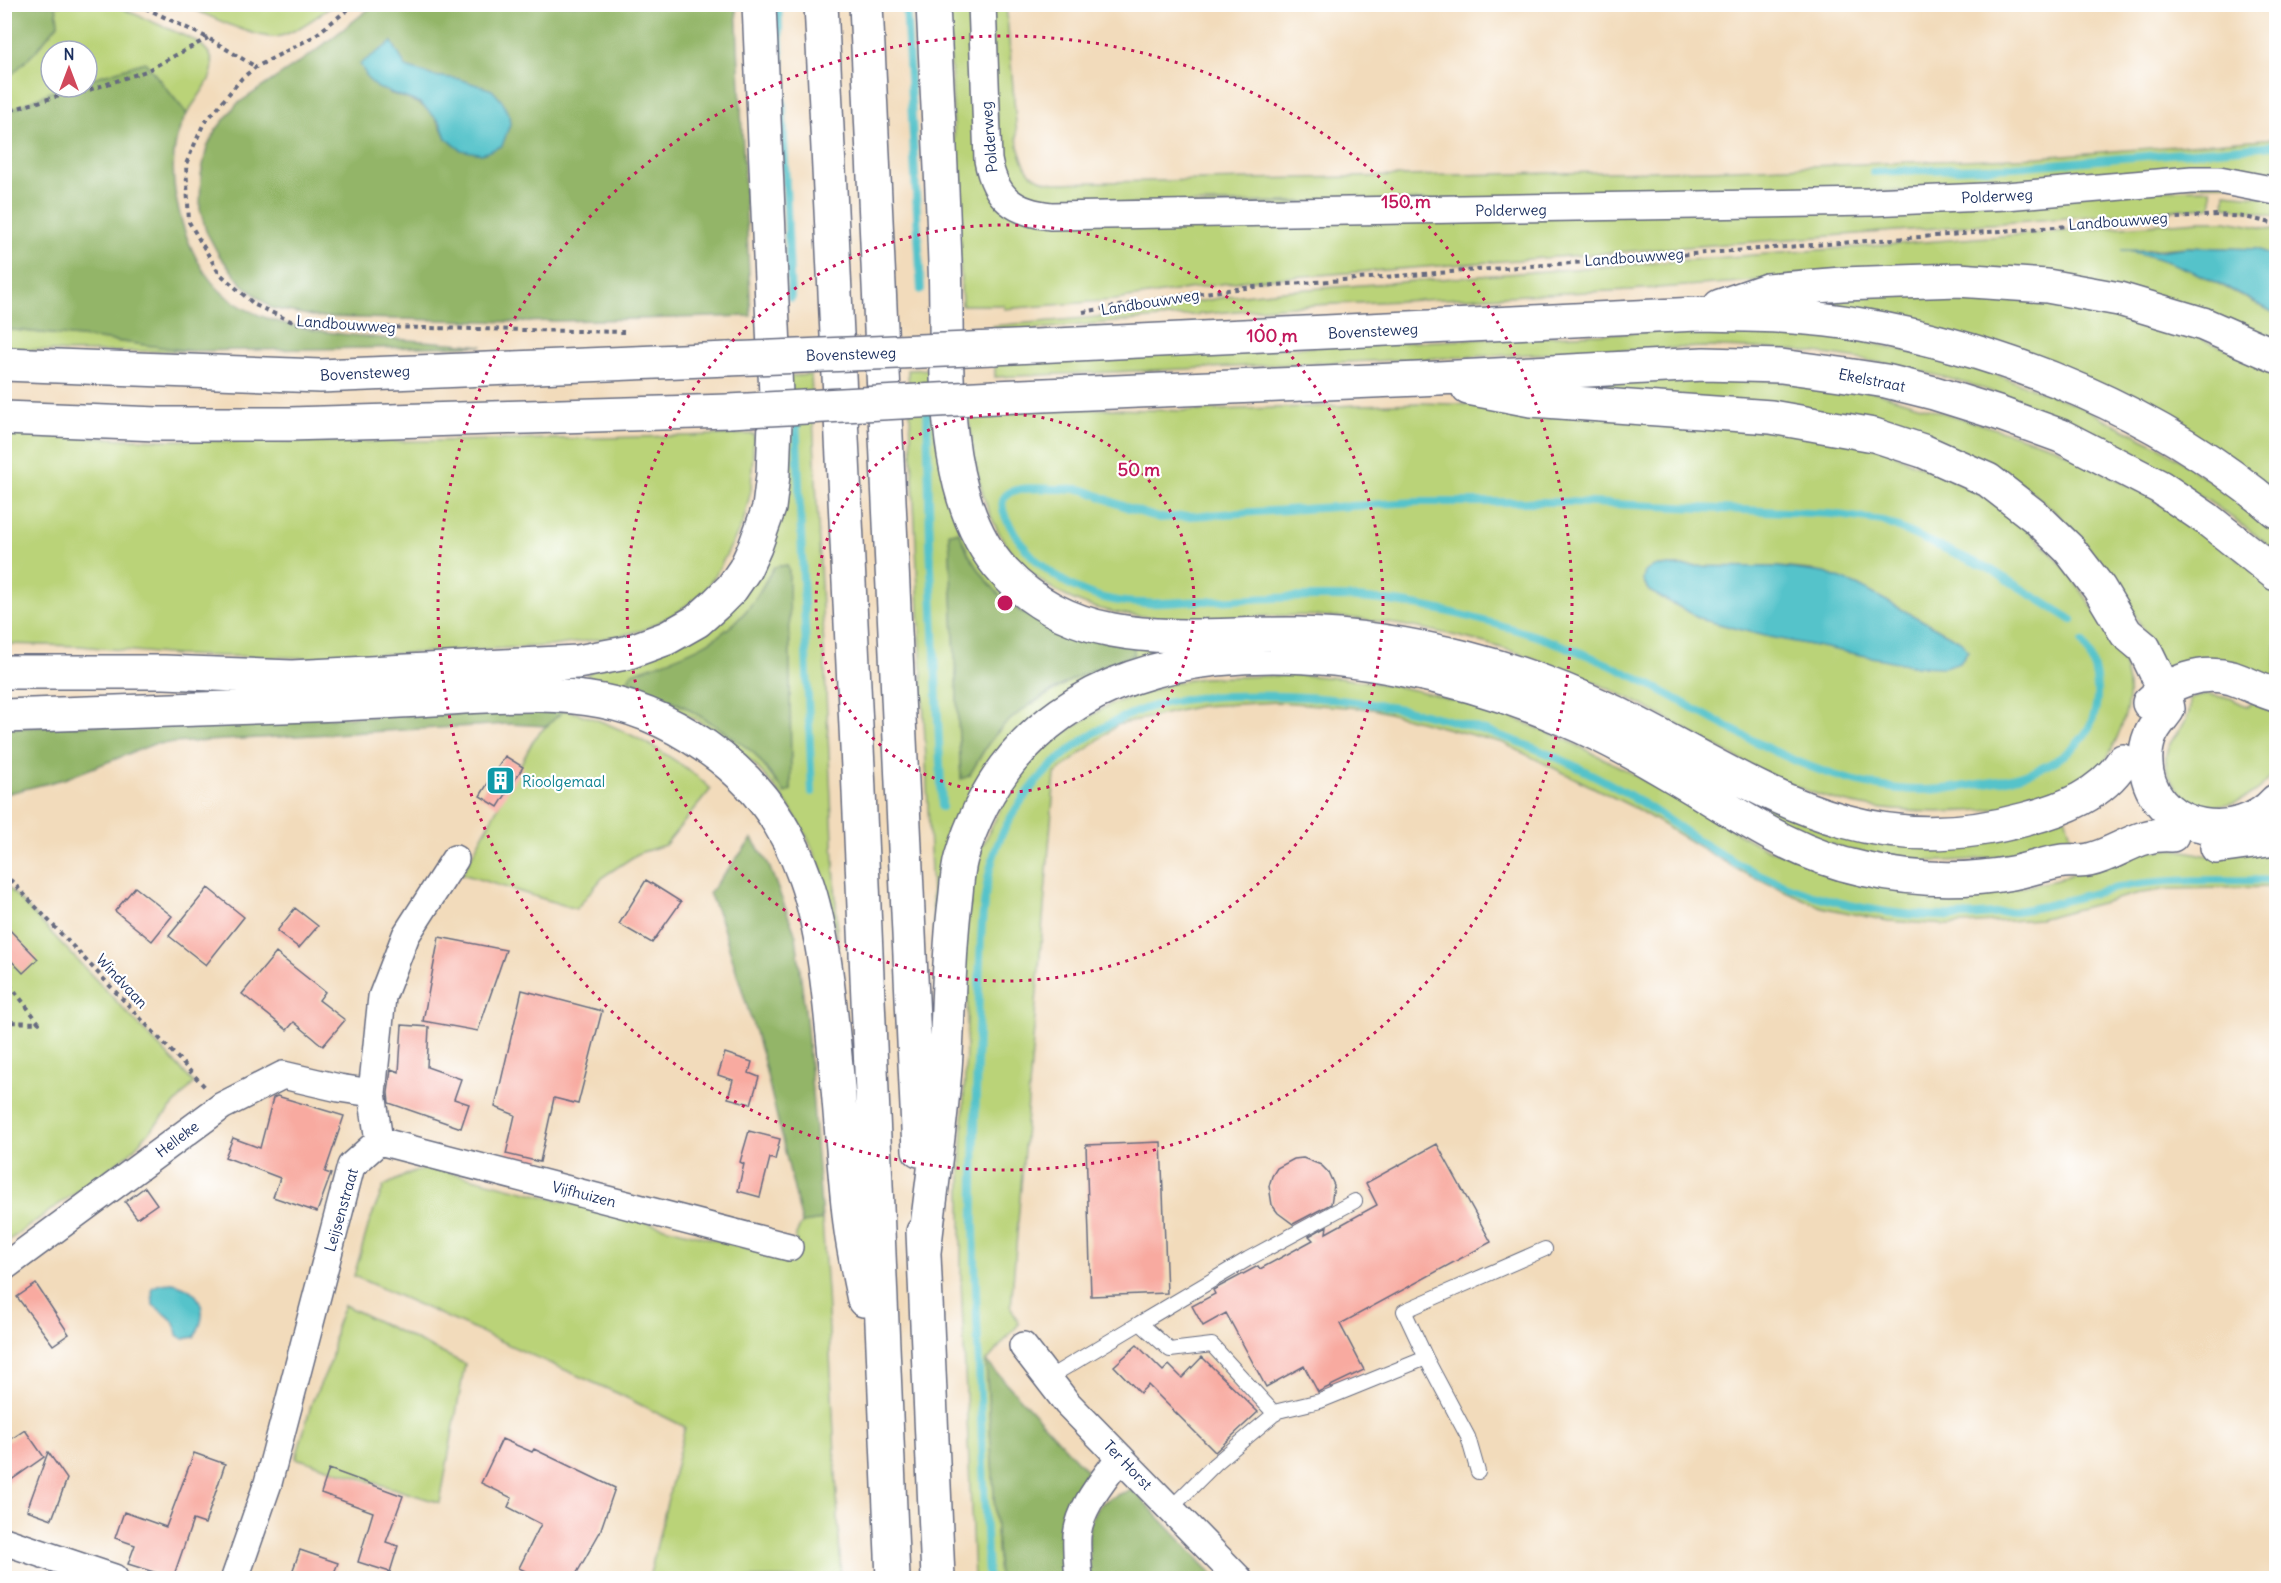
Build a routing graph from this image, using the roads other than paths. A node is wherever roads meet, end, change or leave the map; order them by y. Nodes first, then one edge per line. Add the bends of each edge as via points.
1 (759, 4) edge
2 (821, 4) edge
3 (866, 4) edge
4 (933, 4) edge
5 (982, 4) edge
6 (2277, 191) edge
7 (1697, 314) junction
8 (2277, 356) edge
9 (4, 364) edge
10 (1419, 379) junction
11 (4, 418) edge
12 (2277, 511) edge
13 (2277, 574) edge
14 (4, 672) edge
15 (2277, 695) edge
16 (2153, 699) junction
17 (4, 716) edge
18 (2123, 761) junction
19 (2277, 801) edge
20 (2166, 822) junction
21 (2277, 839) edge
22 (455, 859) dead end
23 (372, 1093) junction
24 (379, 1141) junction
25 (1354, 1201) dead end
26 (789, 1247) dead end
27 (1545, 1249) dead end
28 (924, 1252) junction
29 (4, 1267) edge
30 (1140, 1323) junction
31 (1023, 1346) dead end
32 (1426, 1358) junction
33 (1048, 1378) junction
34 (1275, 1414) junction
35 (886, 1420) junction
36 (1120, 1457) junction
37 (1478, 1472) dead end
38 (1170, 1509) junction
39 (4, 1541) edge
40 (114, 1578) edge
41 (235, 1578) edge
42 (893, 1578) edge
43 (938, 1578) edge
44 (1079, 1578) edge
45 (1238, 1578) edge

1 - 14 main road via 776,395 773,475 769,508 745,569 732,588 697,621 667,638 626,653 578,662 292,677
2 - 35 main road
3 - 28 main road
4 - 18 main road via 947,387 955,460 968,508 983,543 1006,574 1042,604 1077,622 1122,633 1335,636 1410,645 1498,666 1587,699 1781,800 1827,817 1879,829 1953,831 2022,820 2092,793 2114,775
5 - 6 street, Polderweg via 991,175 997,188 1017,209 1034,214 1524,210 1871,202 2006,196 2192,180 2219,180
7 - 8 main road via 1778,289 1958,280 2046,286 2119,299 2203,324
7 - 9 main road, Bovensteweg, bridge via 320,376
7 - 12 main road via 1775,315 1859,324 1981,353 2092,396 2151,426 2212,462
10 - 11 main road, bridge via 729,411 290,424
10 - 13 main road, Ekelstraat via 1704,364 1781,366 1886,381 1998,413 2070,440 2160,488
10 - 16 main road via 1531,400 1771,417 1874,435 1923,451 1988,480 2069,549 2126,633 2144,648
15 - 16 main road via 2214,675 2190,678
16 - 18 main road via 2132,726
16 - 20 main road via 2168,709 2149,737 2146,764 2155,795 2165,808
17 - 35 main road via 513,695 570,696 603,701 674,726 731,765 760,793 776,816 793,848 814,909 832,1027 851,1226
18 - 20 main road via 2136,803
19 - 20 main road via 2259,816 2231,826
20 - 21 main road via 2206,846
20 - 28 main road via 2078,849 2065,861 2009,874 1921,878 1861,869 1794,847 1599,735 1489,691 1414,672 1332,659 1234,658 1157,668 1087,696 1049,720 1010,760 983,803 960,861 950,938 945,1068
22 - 23 street via 406,935 381,997
23 - 24 street
23 - 29 street, Helleke via 283,1075 222,1106
24 - 26 street, Vijfhuizen
24 - 41 street, Leijsenstraat via 351,1166 268,1483
25 - 30 lane
27 - 32 lane via 1404,1311
28 - 43 main road
30 - 33 lane
30 - 34 lane via 1170,1350 1212,1345
31 - 33 street, Ter Horst
32 - 34 lane via 1320,1401
32 - 37 lane via 1468,1437
33 - 36 street, Ter Horst
34 - 38 lane via 1215,1464
35 - 42 main road
36 - 38 street, Ter Horst
36 - 44 street via 1087,1504 1080,1521
38 - 45 street, Ter Horst
39 - 40 street

